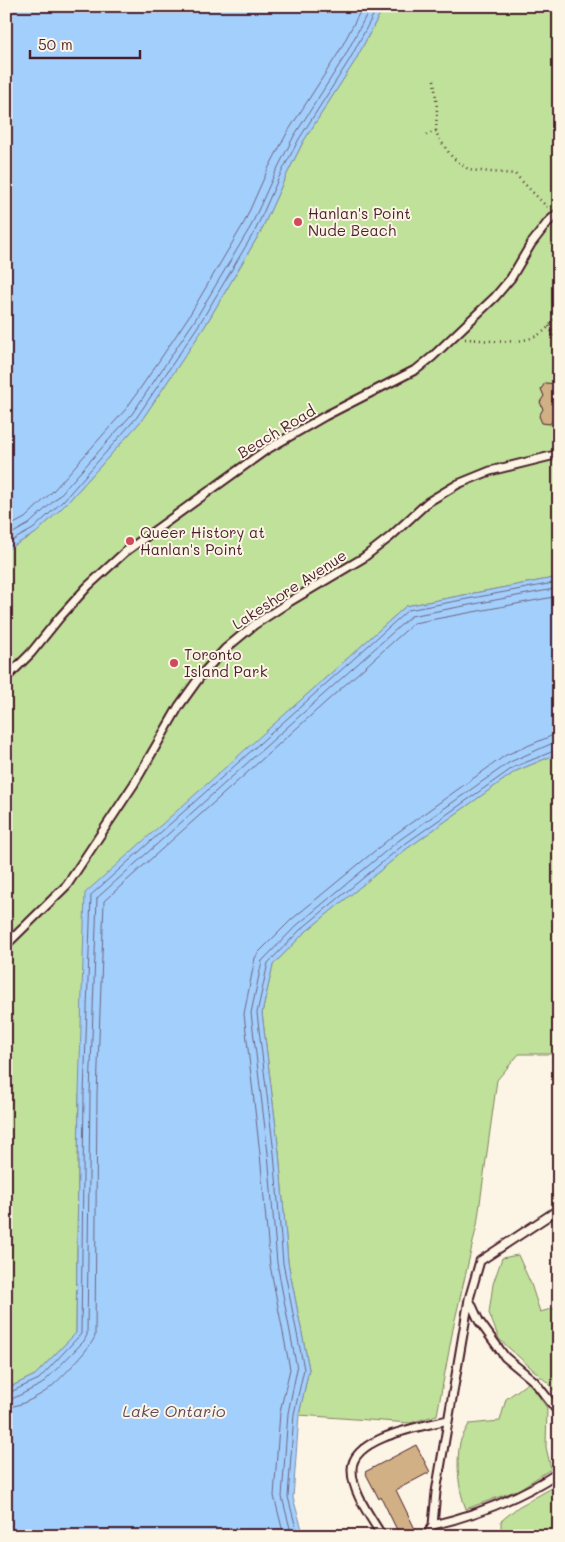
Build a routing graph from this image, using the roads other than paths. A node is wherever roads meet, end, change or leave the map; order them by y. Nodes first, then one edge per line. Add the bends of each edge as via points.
1 (557, 214) edge
2 (559, 454) edge
3 (6, 678) edge
4 (6, 945) edge
5 (559, 1209) edge
6 (469, 1299) junction
7 (559, 1413) edge
8 (448, 1420) junction
9 (559, 1472) edge
10 (434, 1525) junction
11 (382, 1536) edge
12 (427, 1536) edge

1 - 3 lane, Beach Road via 531,244 511,278 495,297 417,369 266,450 125,552 88,586
2 - 4 lane, Lakeshore Avenue via 498,469 458,484 428,502 363,558 254,625 225,649 179,706 134,784 67,885
5 - 6 lane via 480,1261
6 - 7 lane via 479,1321 505,1357 534,1380
6 - 8 lane
8 - 10 lane
8 - 11 lane via 380,1439 354,1457 352,1470 356,1489
9 - 10 lane via 535,1488 478,1512
10 - 12 lane

